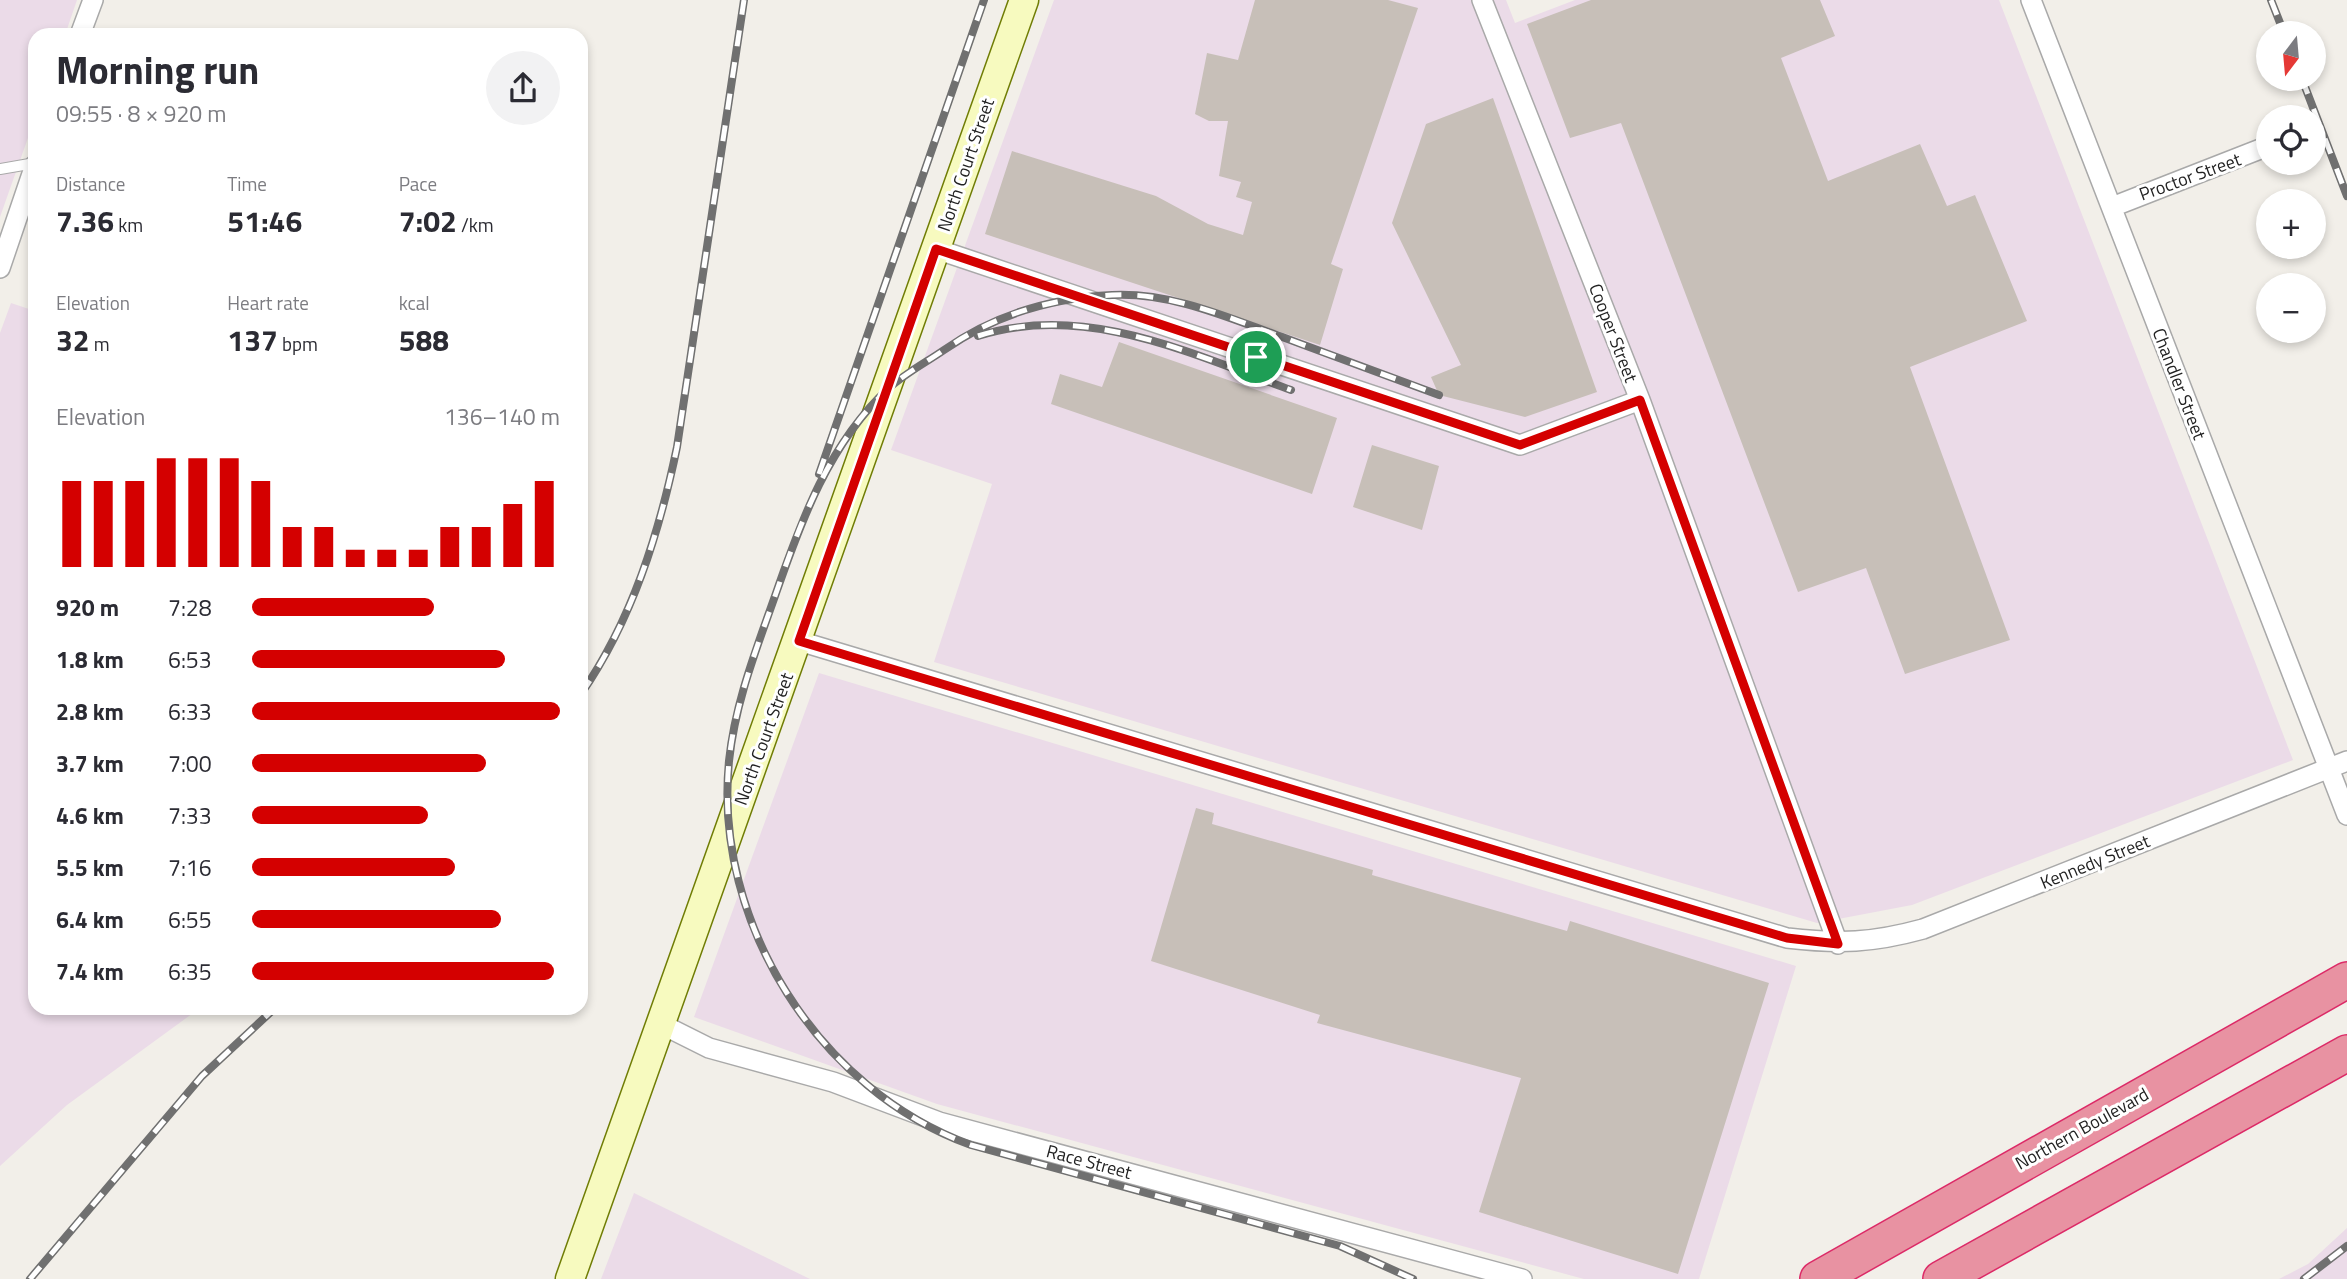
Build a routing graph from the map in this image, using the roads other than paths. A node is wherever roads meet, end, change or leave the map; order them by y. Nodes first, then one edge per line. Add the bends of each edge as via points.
1 (93, 0) edge
2 (1024, 0) edge
3 (1482, 0) edge
4 (2032, 0) edge
5 (83, 28) edge
6 (2256, 151) edge
7 (28, 165) edge
8 (0, 169) edge
9 (28, 185) edge
10 (2112, 207) junction
11 (936, 249) junction
12 (0, 268) edge
13 (1640, 400) junction
14 (799, 641) junction
15 (2347, 761) edge
16 (2328, 768) junction
17 (2347, 815) edge
18 (1838, 944) junction
19 (2347, 980) edge
20 (663, 1025) junction
21 (2347, 1053) edge
22 (570, 1279) edge
23 (1522, 1279) edge
24 (1818, 1279) edge
25 (1941, 1279) edge

1 - 5 street
2 - 11 main road, North Court Street
3 - 13 street, Cooper Street
4 - 10 street, Chandler Street
6 - 10 street, Proctor Street
7 - 8 lane
9 - 12 street
10 - 16 street, Chandler Street
11 - 13 street via 1520,445
11 - 14 main road, North Court Street
13 - 18 street, Cooper Street
14 - 18 street, Kennedy Street via 1787,938
14 - 20 main road, North Court Street
15 - 16 street, Kennedy Street
16 - 17 street, Chandler Street
16 - 18 street, Kennedy Street via 1923,929
19 - 24 highway, Northern Boulevard
20 - 22 main road, North Court Street
20 - 23 street, Race Street via 709,1048 833,1082 939,1122
21 - 25 highway

